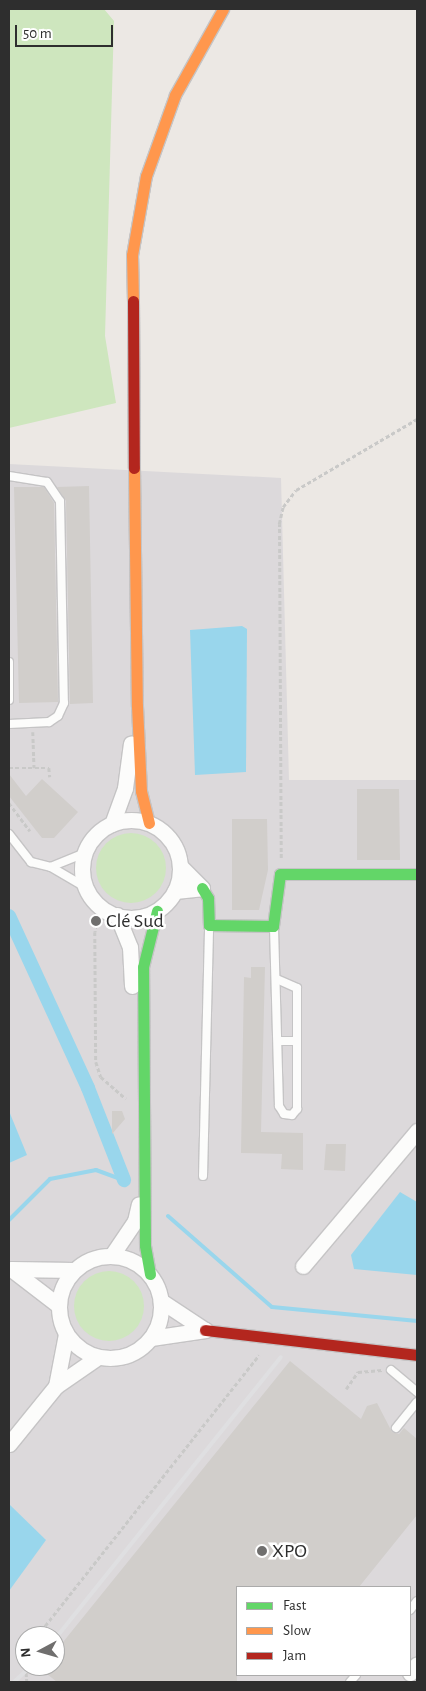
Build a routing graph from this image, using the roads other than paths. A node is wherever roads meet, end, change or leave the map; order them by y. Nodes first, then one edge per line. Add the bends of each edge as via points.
1 (223, 9) edge
2 (233, 9) edge
3 (195, 56) junction
4 (9, 476) edge
5 (9, 662) edge
6 (9, 700) edge
7 (136, 706) junction
8 (9, 724) edge
9 (149, 823) junction
10 (112, 824) junction
11 (9, 834) edge
12 (85, 853) junction
13 (180, 866) junction
14 (51, 867) junction
15 (417, 874) edge
16 (87, 888) junction
17 (202, 888) junction
18 (175, 891) junction
19 (157, 910) junction
20 (117, 916) junction
21 (209, 925) junction
22 (273, 926) junction
23 (277, 979) junction
24 (278, 1041) junction
25 (297, 1042) junction
26 (417, 1131) edge
27 (203, 1176) dead end
28 (112, 1255) junction
29 (303, 1266) dead end
30 (10, 1268) edge
31 (74, 1270) junction
32 (150, 1274) junction
33 (161, 1300) junction
34 (58, 1305) junction
35 (206, 1330) junction
36 (66, 1334) junction
37 (151, 1338) junction
38 (417, 1355) edge
39 (98, 1357) junction
40 (391, 1370) road end
41 (56, 1386) junction
42 (417, 1392) edge
43 (417, 1402) edge
44 (396, 1428) dead end
45 (9, 1444) edge

1 - 3 street
2 - 3 street
3 - 7 street via 175,95 146,176 132,255
4 - 8 lane via 47,482 60,501 64,703 58,716
5 - 6 lane
7 - 9 street via 141,791
7 - 10 street via 125,788
9 - 10 street
9 - 13 street via 171,840
10 - 12 street via 91,841
11 - 14 lane via 31,862
12 - 14 lane
12 - 16 street
13 - 17 street
13 - 18 street
14 - 16 lane
15 - 22 street via 280,874
16 - 20 street via 99,905
17 - 18 street
17 - 21 street via 208,898
18 - 19 street
19 - 20 street via 131,918
19 - 32 street via 146,941 144,968 145,1245
20 - 28 street via 130,947 140,1202 135,1221
21 - 22 street
21 - 27 lane
22 - 23 lane
23 - 24 lane
23 - 25 lane via 297,988
24 - 25 lane
24 - 25 lane via 278,1106 284,1114 292,1114 296,1108
26 - 29 street
28 - 31 street via 98,1256
28 - 32 street via 133,1261
30 - 31 street
30 - 34 street
31 - 34 street
32 - 33 street
33 - 35 street
33 - 37 street
34 - 36 street
35 - 37 street
35 - 38 street
36 - 39 street
36 - 41 street
37 - 39 street via 127,1356
39 - 41 street
40 - 42 lane
41 - 45 street
43 - 44 lane

